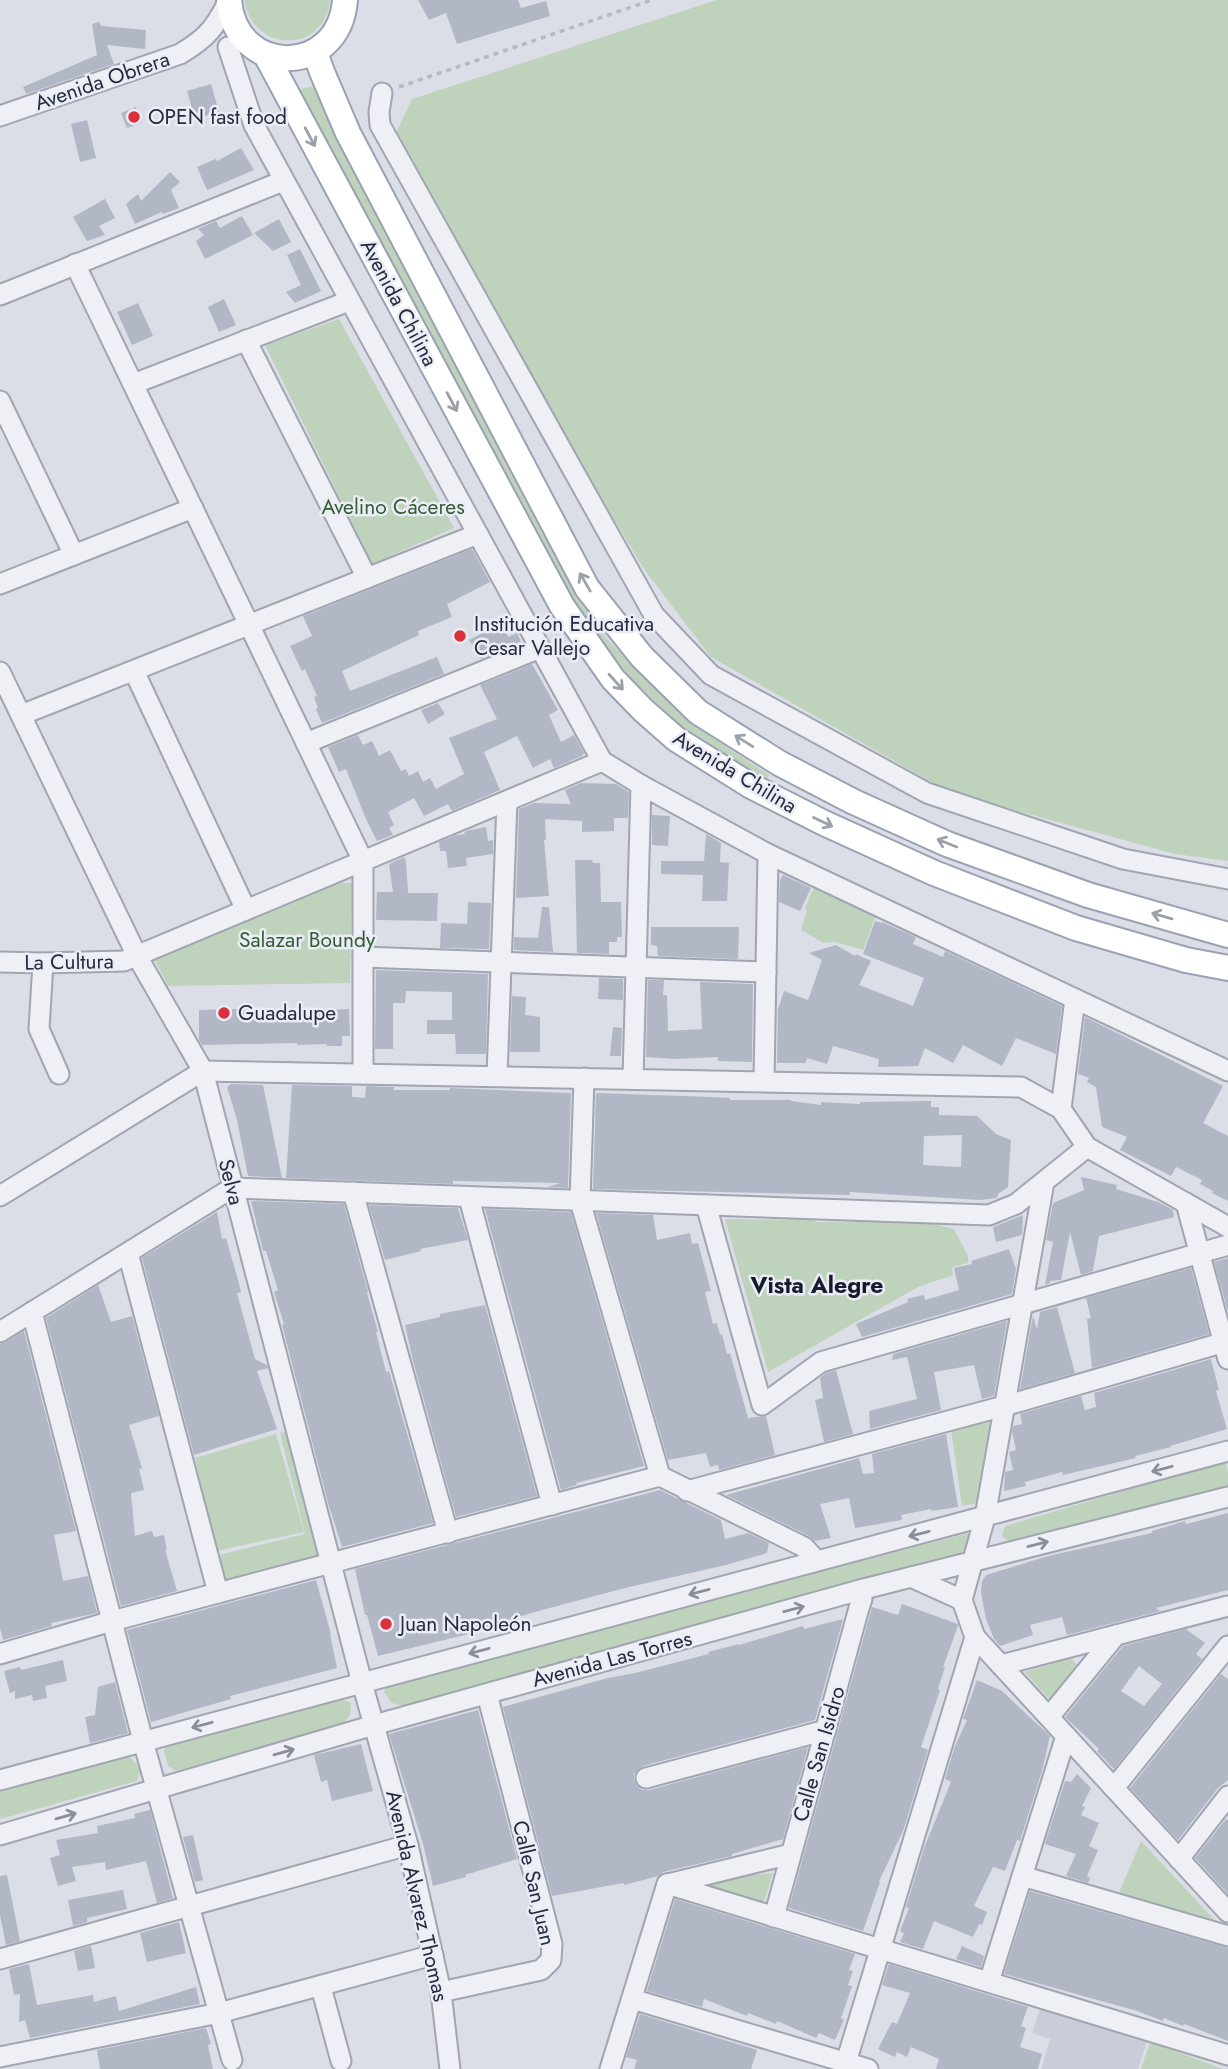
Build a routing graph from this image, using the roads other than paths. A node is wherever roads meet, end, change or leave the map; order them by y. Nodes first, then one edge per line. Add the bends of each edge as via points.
1 (229, 0) edge
2 (345, 0) edge
3 (202, 41) junction
4 (236, 43) junction
5 (316, 51) junction
6 (266, 55) junction
7 (382, 93) road end
8 (0, 116) edge
9 (284, 181) junction
10 (75, 264) junction
11 (0, 295) edge
12 (349, 301) junction
13 (246, 340) junction
14 (133, 384) junction
15 (0, 401) edge
16 (193, 508) junction
17 (478, 534) junction
18 (74, 555) junction
19 (367, 578) junction
20 (0, 584) edge
21 (249, 625) junction
22 (540, 648) junction
23 (134, 671) junction
24 (0, 672) edge
25 (21, 715) junction
26 (306, 743) junction
27 (602, 761) junction
28 (641, 786) junction
29 (507, 801) junction
30 (768, 854) junction
31 (363, 861) junction
32 (1228, 879) edge
33 (246, 910) junction
34 (1228, 935) edge
35 (137, 956) junction
36 (2, 957) edge
37 (363, 957) junction
38 (501, 962) junction
39 (43, 964) junction
40 (636, 967) junction
41 (1228, 968) edge
42 (766, 972) junction
43 (1075, 999) junction
44 (203, 1071) junction
45 (1228, 1071) edge
46 (59, 1074) dead end
47 (363, 1074) junction
48 (497, 1076) junction
49 (584, 1078) junction
50 (633, 1079) junction
51 (764, 1081) junction
52 (1061, 1109) junction
53 (1087, 1147) junction
54 (1044, 1182) junction
55 (3, 1188) edge
56 (232, 1188) junction
57 (353, 1192) junction
58 (469, 1198) junction
59 (580, 1201) junction
60 (1186, 1203) junction
61 (706, 1205) junction
62 (1228, 1227) edge
63 (1228, 1245) edge
64 (128, 1252) junction
65 (1200, 1254) junction
66 (1022, 1305) junction
67 (32, 1312) junction
68 (0, 1332) edge
69 (1226, 1347) edge
70 (1004, 1406) junction
71 (1228, 1451) edge
72 (660, 1476) junction
73 (687, 1491) junction
74 (1228, 1497) edge
75 (552, 1505) junction
76 (985, 1517) junction
77 (448, 1532) junction
78 (816, 1560) junction
79 (972, 1560) junction
80 (332, 1563) junction
81 (911, 1577) junction
82 (860, 1590) junction
83 (218, 1593) junction
84 (962, 1600) junction
85 (1228, 1605) edge
86 (112, 1621) junction
87 (1116, 1635) junction
88 (975, 1637) junction
89 (1228, 1647) edge
90 (1, 1649) edge
91 (1001, 1665) junction
92 (362, 1683) junction
93 (487, 1694) junction
94 (1049, 1717) junction
95 (374, 1725) junction
96 (826, 1730) junction
97 (1066, 1736) junction
98 (143, 1741) junction
99 (646, 1778) dead end
100 (0, 1780) edge
101 (1114, 1788) junction
102 (157, 1789) junction
103 (1228, 1796) edge
104 (0, 1835) edge
105 (408, 1845) junction
106 (791, 1854) junction
107 (1179, 1859) junction
108 (1023, 1875) junction
109 (667, 1884) junction
110 (189, 1906) junction
111 (1228, 1912) edge
112 (774, 1917) junction
113 (1228, 1936) edge
114 (881, 1950) junction
115 (433, 1955) junction
116 (0, 1959) edge
117 (989, 1983) junction
118 (321, 1987) junction
119 (441, 1992) junction
120 (632, 1999) junction
121 (219, 2013) junction
122 (1228, 2055) edge
123 (0, 2056) edge
124 (232, 2060) dead end
125 (341, 2061) dead end
126 (845, 2066) edge
127 (450, 2069) edge
128 (610, 2069) edge
129 (867, 2069) edge

1 - 3 street, Avenida Obrera
1 - 4 main road
2 - 5 main road via 335,34
3 - 4 street via 219,46
3 - 8 street, Avenida Obrera via 180,54
4 - 6 main road
4 - 9 street via 254,125
5 - 6 main road via 292,58
34 -> 5 main road, Avenida Chilina via 1088,895 947,844 779,763 698,712 667,683 587,588 348,132
6 -> 41 main road, Avenida Chilina via 562,606 613,680 643,710 676,739 751,786 934,873 1076,928
7 - 32 street via 380,125 654,615 711,675 927,793 1123,859
9 - 10 street
9 - 12 street
10 - 11 street
10 - 14 street
12 - 13 street
12 - 17 street
13 - 14 street
13 - 19 street
14 - 16 street
15 - 18 street
16 - 18 street
16 - 21 street
17 - 19 street
17 - 22 street
18 - 20 street
19 - 21 street
21 - 23 street
21 - 26 street
22 - 26 street
22 - 27 street
23 - 25 street
23 - 33 street
24 - 25 street, Selva
25 - 35 street, Selva
26 - 31 street
27 - 28 street
27 - 29 street, La Cultura
28 - 30 street
28 - 40 street
29 - 31 street, La Cultura
29 - 38 street
30 - 42 street
30 - 43 street
31 - 33 street, La Cultura
31 - 37 street
33 - 35 street, La Cultura
35 - 39 street, La Cultura via 124,961
35 - 44 street, Selva
36 - 39 street, La Cultura
37 - 38 street
37 - 47 street
38 - 40 street
38 - 48 street
39 - 46 street via 39,1029
40 - 42 street
40 - 50 street
42 - 51 street
43 - 45 street
43 - 52 street
44 - 47 street
44 - 55 street
44 - 56 street, Selva
47 - 48 street
48 - 49 street
49 - 50 street
49 - 59 street
50 - 51 street
51 - 52 street via 1020,1087
52 - 53 street
53 - 54 street
53 - 60 street
54 - 61 street via 1016,1204 989,1215
54 - 66 street
56 - 57 street
56 - 64 street
56 - 80 street, Selva
57 - 58 street
57 - 77 street
58 - 59 street
58 - 75 street
59 - 61 street
59 - 72 street
60 - 62 street
60 - 65 street
61 - 66 street via 762,1405 821,1362
63 - 65 street
64 - 67 street
64 - 83 street
65 - 66 street
65 - 69 street
66 - 70 street
67 - 68 street
67 - 86 street
69 - 70 street
70 - 73 street
70 - 76 street
71 -> 76 street, Avenida Las Torres
72 - 73 street
72 - 75 street
73 - 78 street via 804,1547
79 -> 74 street, Avenida Las Torres
75 - 77 street
76 -> 78 street, Avenida Las Torres
76 - 79 street
77 - 80 street
78 -> 92 street, Avenida Las Torres
79 - 81 street, Avenida Las Torres
79 - 84 street
80 - 83 street
80 - 92 street, Selva
81 - 82 street, Avenida Las Torres
81 - 84 street
93 -> 82 street, Avenida Las Torres
82 - 96 street, Calle San Isidro via 862,1599
83 - 86 street
84 - 88 street
85 - 87 street
86 - 90 street
86 - 98 street
87 - 91 street
87 - 94 street
88 - 91 street
88 - 114 street
89 - 101 street
91 - 94 street
92 - 95 street, Selva
92 -> 98 street, Avenida Las Torres
93 - 95 street, Avenida Las Torres
93 - 119 street, Calle San Juan via 552,1944 551,1960 541,1970
94 - 97 street
102 -> 95 street, Avenida Las Torres
95 - 105 street, Avenida Alvarez Thomas
96 - 99 street
96 - 106 street, Calle San Isidro
97 - 101 street
97 - 108 street
98 - 100 street, Avenida Las Torres
98 - 102 street
101 - 107 street
104 -> 102 street, Avenida Las Torres
102 - 110 street
103 - 107 street
105 - 110 street
105 - 115 street, Avenida Alvarez Thomas
106 - 109 street
106 - 112 street, Calle San Isidro
107 - 111 street
108 - 113 street
108 - 117 street
109 - 112 street
109 - 120 street
110 - 116 street
110 - 121 street
112 - 114 street
114 - 117 street
114 - 126 street
115 - 118 street
115 - 119 street, Avenida Alvarez Thomas
117 - 122 street
118 - 121 street
118 - 125 street
119 - 127 street, Avenida Alvarez Thomas
120 - 126 street
120 - 128 street
121 - 123 street
121 - 124 street
126 - 129 street

